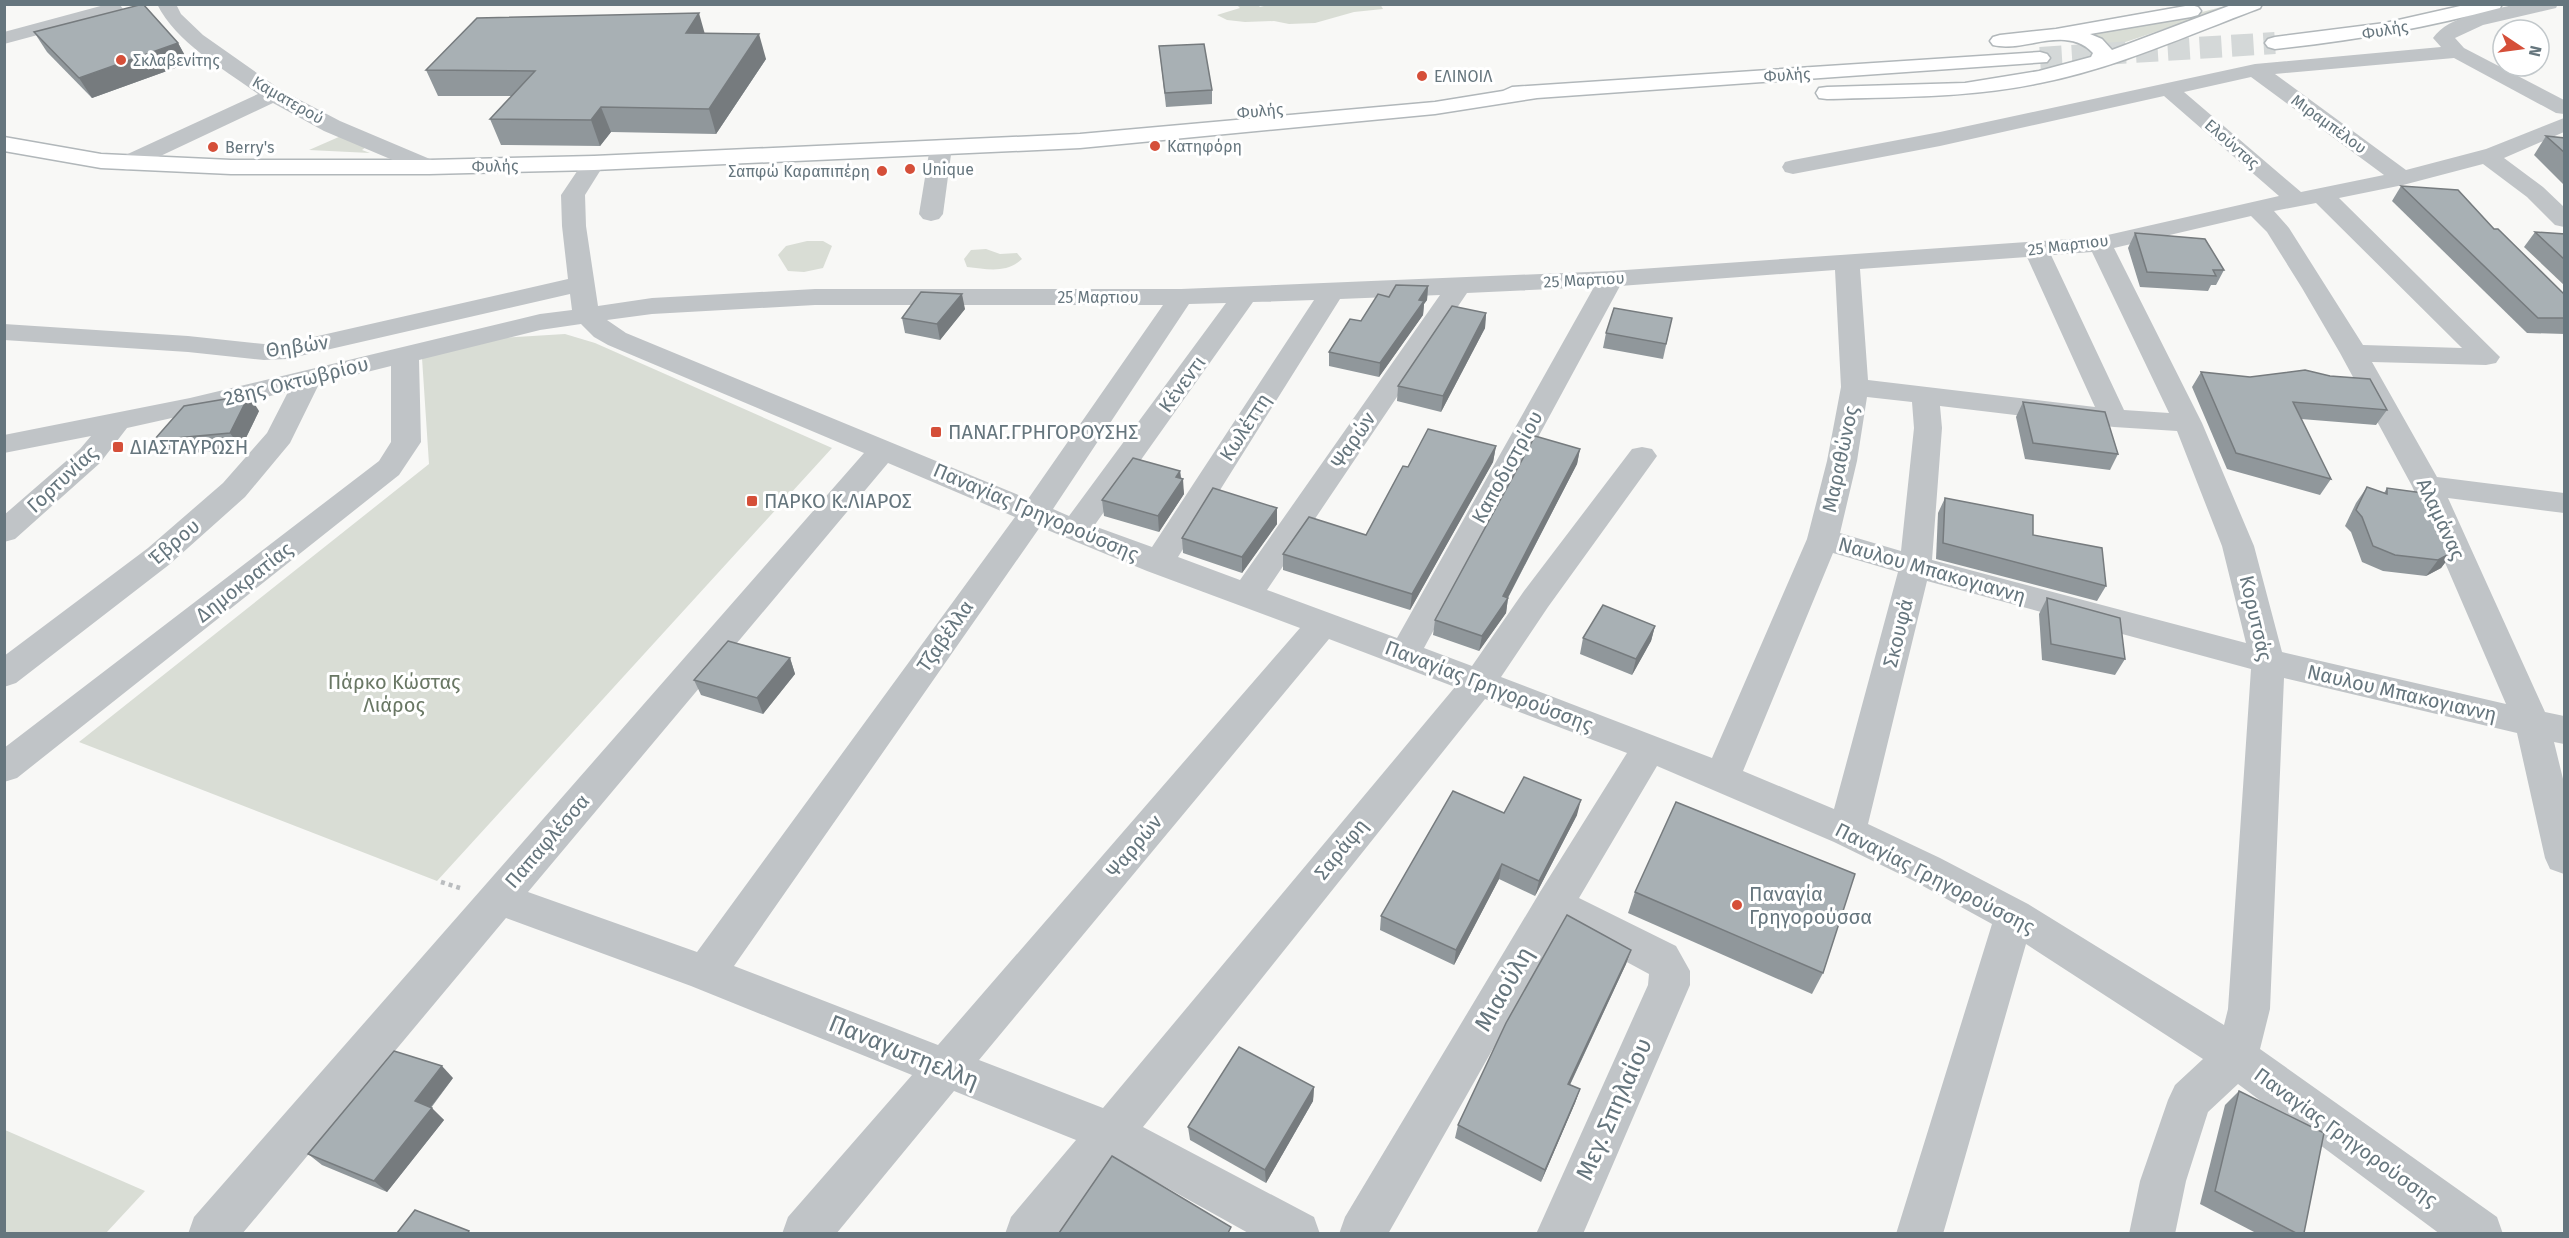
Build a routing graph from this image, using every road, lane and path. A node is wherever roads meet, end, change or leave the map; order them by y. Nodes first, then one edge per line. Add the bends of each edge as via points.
1 (166, 4) edge
2 (2219, 4) edge
3 (2493, 4) edge
4 (2252, 5) edge
5 (113, 9) edge
6 (2556, 11) edge
7 (2050, 34) junction
8 (4, 38) edge
9 (2276, 42) tunnel mouth
10 (2457, 52) junction
11 (2040, 58) tunnel mouth
12 (2100, 61) junction
13 (2255, 70) junction
14 (2167, 88) junction
15 (1534, 92) junction
16 (1480, 94) junction
17 (273, 95) junction
18 (1436, 108) junction
19 (2565, 108) edge
20 (2565, 124) edge
21 (4, 144) edge
22 (987, 145) junction
23 (941, 147) junction
24 (2487, 156) junction
25 (127, 163) junction
26 (594, 163) junction
27 (429, 167) junction
28 (1793, 167) dead end
29 (2414, 175) junction
30 (2448, 190) edge
31 (2309, 196) junction
32 (2257, 208) junction
33 (931, 214) dead end
34 (2565, 220) edge
35 (2100, 244) junction
36 (2036, 250) junction
37 (1846, 263) junction
38 (1611, 279) junction
39 (1460, 285) junction
40 (1332, 292) junction
41 (1245, 295) junction
42 (1181, 297) junction
43 (585, 299) junction
44 (4, 332) edge
45 (2354, 353) junction
46 (405, 354) junction
47 (308, 379) junction
48 (1855, 387) junction
49 (1925, 396) junction
50 (2114, 418) junction
51 (116, 423) junction
52 (2188, 423) junction
53 (4, 444) edge
54 (884, 449) junction
55 (1642, 456) dead end
56 (2427, 486) junction
57 (2565, 502) edge
58 (1035, 512) junction
59 (1076, 530) junction
60 (4, 532) edge
61 (1823, 539) junction
62 (1158, 563) junction
63 (1915, 567) junction
64 (1246, 596) junction
65 (1323, 623) junction
66 (1404, 655) junction
67 (2268, 662) junction
68 (4, 674) edge
69 (1479, 682) junction
70 (2532, 723) junction
71 (2565, 730) edge
72 (1650, 747) junction
73 (4, 768) edge
74 (1722, 777) junction
75 (1847, 831) junction
76 (2565, 858) edge
77 (498, 898) junction
78 (1554, 904) junction
79 (2014, 916) junction
80 (705, 973) junction
81 (2236, 1057) junction
82 (946, 1069) junction
83 (1109, 1132) junction
84 (2462, 1228) edge
85 (211, 1233) edge
86 (805, 1233) edge
87 (1028, 1233) edge
88 (1297, 1233) edge
89 (1362, 1233) edge
90 (1558, 1233) edge
91 (1919, 1233) edge
92 (2152, 1233) edge

1 - 17 street, Καματερού via 173,17 196,39
2 - 7 main road
3 - 9 main road, Φυλής via 2365,34
4 - 12 main road
5 - 8 street
6 - 10 street via 2527,8 2453,29 2443,38
7 - 12 main road via 2093,42 2103,52
7 - 16 main road via 1864,54 1523,79
10 - 13 street
10 - 19 street
11 - 15 main road, Φυλής
12 - 18 main road via 2040,77 1965,89
13 - 14 street
13 - 29 street, Μιραμπέλου
14 - 28 street
14 - 31 street, Ελούντας
15 - 16 main road, Φυλής
15 - 18 main road, Φυλής
16 - 22 main road, Φυλής via 1116,124
17 - 25 street
17 - 27 street, Καματερού via 332,126
18 - 22 main road, Φυλής via 1119,138
20 - 24 street, 25 Μαρτιου
21 - 25 main road, Φυλής
22 - 23 main road, Φυλής
23 - 26 main road, Φυλής
23 - 33 street
24 - 29 street, 25 Μαρτιου
24 - 34 street
25 - 27 main road, Φυλής
26 - 27 main road, Φυλής
26 - 43 street via 573,195
29 - 30 street, Μιραμπέλου
29 - 31 street, 25 Μαρτιου
31 - 32 street, 25 Μαρτιου
31 - 45 street, Ελούντας via 2486,357
32 - 35 street, 25 Μαρτιου via 2162,226
32 - 45 street, Αλαμάνας via 2277,228
35 - 36 street, 25 Μαρτιου
35 - 52 street, Κορυτσάς
36 - 37 street, 25 Μαρτιου
36 - 50 street
37 - 38 street, 25 Μαρτιου
37 - 48 street, Μαραθώνος
38 - 39 street, 25 Μαρτιου
38 - 66 street, Καποδιστρίου
39 - 40 street, 25 Μαρτιου
39 - 64 street, Ψαρών
40 - 41 street, 25 Μαρτιου
40 - 62 street, Κωλέττη
41 - 42 street, 25 Μαρτιου
41 - 59 street, Κένεντι
42 - 43 street, 25 Μαρτιου via 815,297 711,302
42 - 58 street, Τζαβέλλα
43 - 44 street, Θηβών via 287,351
43 - 46 street, 28ης Οκτωβρίου via 540,322
43 - 54 street, Παναγίας Γρηγορούσσης via 603,331 632,347
45 - 56 street, Αλαμάνας
46 - 47 street, 28ης Οκτωβρίου
46 - 73 street, Δημοκρατίας via 406,442 389,468
47 - 51 street, 28ης Οκτωβρίου
47 - 68 street, Έβρου via 280,437 234,490 159,556
48 - 49 street
48 - 61 street, Μαραθώνος
49 - 50 street
49 - 63 street, Σκουφά via 1928,428
50 - 52 street
51 - 53 street, 28ης Οκτωβρίου
51 - 60 street, Γορτυνίας via 90,456
52 - 67 street, Κορυτσάς via 2238,546
54 - 58 street, Παναγίας Γρηγορούσσης
54 - 77 street, Παπαφλέσσα
55 - 69 street, Σαράφη
56 - 57 street
56 - 70 street, Αλαμάνας
58 - 59 street, Παναγίας Γρηγορούσσης
58 - 80 street, Τζαβέλλα
59 - 62 street, Παναγίας Γρηγορούσσης
61 - 63 street, Ναυλου Μπακογιαννη
61 - 74 street, Μαραθώνος
62 - 64 street, Παναγίας Γρηγορούσσης
63 - 67 street, Ναυλου Μπακογιαννη
63 - 75 street, Σκουφά
64 - 65 street, Παναγίας Γρηγορούσσης
65 - 66 street, Παναγίας Γρηγορούσσης
65 - 82 street, Ψαρρών
66 - 69 street, Παναγίας Γρηγορούσσης
67 - 70 street, Ναυλου Μπακογιαννη
67 - 81 street, Κορυτσάς via 2249,1009
69 - 72 street, Παναγίας Γρηγορούσσης
69 - 83 street, Σαράφη
70 - 71 street, Ναυλου Μπακογιαννη
70 - 76 street, Αλαμάνας
72 - 74 street, Παναγίας Γρηγορούσσης
72 - 78 street, Μιαούλη
74 - 75 street, Παναγίας Γρηγορούσσης
75 - 79 street, Παναγίας Γρηγορούσσης
77 - 80 street, Παναγωτηελλη
77 - 85 street, Παπαφλέσσα
78 - 89 street, Μιαούλη
78 - 90 street, Μεγ. Σπηλαίου via 1662,959 1670,971 1669,985
79 - 81 street, Παναγίας Γρηγορούσσης
79 - 91 street
80 - 82 street, Παναγωτηελλη
81 - 84 street, Παναγίας Γρηγορούσσης
81 - 92 street via 2190,1100 2163,1181
82 - 83 street, Παναγωτηελλη
82 - 86 street, Ψαρρών
83 - 87 street, Σαράφη
83 - 88 street, Παναγωτηελλη

